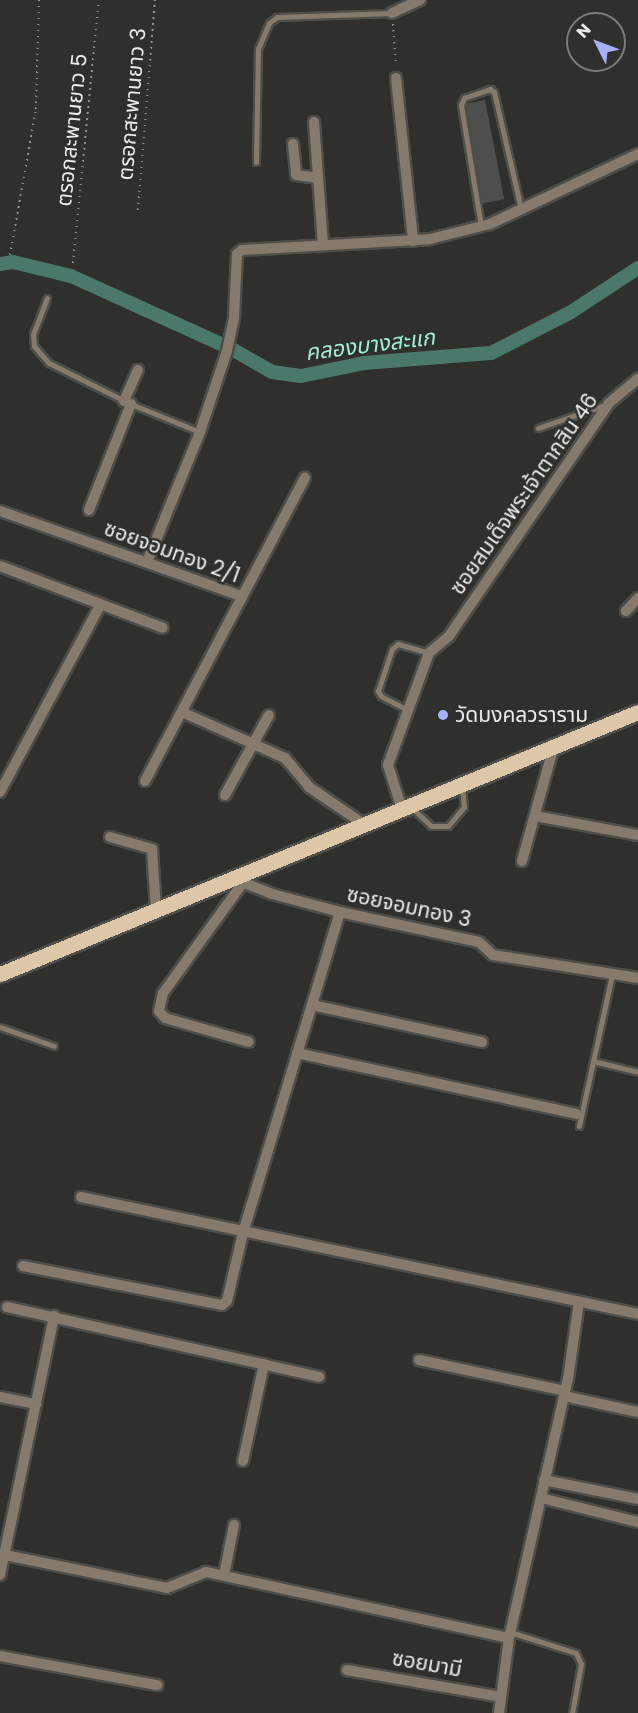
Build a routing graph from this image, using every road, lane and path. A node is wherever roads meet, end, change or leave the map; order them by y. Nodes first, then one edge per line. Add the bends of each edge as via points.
1 (39, 0) edge
2 (99, 0) edge
3 (155, 0) edge
4 (420, 0) edge
5 (392, 13) junction
6 (396, 78) joint
7 (314, 122) dead end
8 (293, 144) dead end
9 (638, 154) edge
10 (256, 162) dead end
11 (318, 178) junction
12 (138, 210) dead end
13 (521, 210) junction
14 (481, 226) junction
15 (413, 241) junction
16 (323, 245) junction
17 (10, 255) dead end
18 (73, 263) dead end
19 (47, 298) dead end
20 (138, 370) dead end
21 (638, 379) edge
22 (128, 402) junction
23 (609, 404) junction
24 (538, 428) dead end
25 (200, 432) junction
26 (305, 477) dead end
27 (89, 510) dead end
28 (0, 511) edge
29 (147, 562) junction
30 (0, 566) edge
31 (242, 596) junction
32 (638, 598) edge
33 (101, 604) junction
34 (626, 611) dead end
35 (163, 628) dead end
36 (429, 653) junction
37 (408, 710) junction
38 (182, 712) junction
39 (638, 712) edge
40 (269, 716) dead end
41 (254, 746) junction
42 (554, 746) junction
43 (145, 781) dead end
44 (462, 786) junction
45 (0, 792) edge
46 (225, 795) dead end
47 (406, 807) junction
48 (535, 816) junction
49 (365, 825) junction
50 (638, 836) edge
51 (110, 837) dead end
52 (522, 861) dead end
53 (237, 881) junction
54 (156, 910) junction
55 (340, 912) junction
56 (0, 974) edge
57 (612, 975) junction
58 (638, 978) edge
59 (312, 1005) junction
60 (0, 1027) edge
61 (249, 1042) dead end
62 (482, 1042) dead end
63 (54, 1046) dead end
64 (297, 1053) junction
65 (593, 1061) junction
66 (638, 1072) edge
67 (576, 1114) dead end
68 (579, 1126) dead end
69 (81, 1197) dead end
70 (243, 1233) junction
71 (22, 1266) dead end
72 (579, 1302) junction
73 (7, 1307) dead end
74 (638, 1314) edge
75 (54, 1316) junction
76 (419, 1360) dead end
77 (264, 1364) junction
78 (319, 1377) dead end
79 (565, 1393) junction
80 (0, 1397) edge
81 (36, 1404) junction
82 (638, 1412) edge
83 (243, 1461) dead end
84 (544, 1480) junction
85 (541, 1498) junction
86 (638, 1499) edge
87 (638, 1522) edge
88 (234, 1525) dead end
89 (2, 1554) edge
90 (0, 1575) edge
91 (224, 1575) junction
92 (510, 1635) junction
93 (0, 1656) edge
94 (347, 1670) dead end
95 (157, 1684) dead end
96 (501, 1697) junction
97 (498, 1713) edge
98 (572, 1713) edge

1 - 17 path via 36,109
2 - 18 path, ตรอกสะพานยาว 5
3 - 12 path, ตรอกสะพานยาว 3
4 - 5 street
5 - 6 path
5 - 10 lane via 277,17 269,23 258,50
6 - 15 street
7 - 11 street
8 - 11 street via 296,175
9 - 13 street
11 - 16 street
13 - 14 street
13 - 14 lane via 494,92 490,89 464,98 461,105
14 - 15 street
15 - 16 street
16 - 25 street via 246,249 237,254 231,335
19 - 22 lane via 33,334 34,346 49,363
20 - 22 street
21 - 23 street, ซอยสมเด็จพระเจ้าตากสิน 46
22 - 25 lane
22 - 27 street
23 - 24 lane
23 - 36 street, ซอยสมเด็จพระเจ้าตากสิน 46 via 449,636
25 - 29 street
26 - 31 street
28 - 29 street, ซอยจอมทอง 2/1
29 - 31 street, ซอยจอมทอง 2/1
30 - 33 street
31 - 38 street, ซอยจอมทอง 2/1
32 - 34 street
33 - 35 street
33 - 45 street via 83,645
36 - 37 street
36 - 37 lane via 398,644 392,649 378,691
37 - 47 street via 388,765
38 - 41 street
38 - 43 street, ซอยจอมทอง 2/1
39 - 42 main road
40 - 41 street
41 - 46 street
41 - 49 street via 285,758 309,787
42 - 44 main road
42 - 48 street
44 - 47 main road
44 - 47 lane via 464,807 448,826 431,826
47 - 49 main road
48 - 50 street
48 - 52 street
49 - 53 main road
51 - 54 street via 152,849
53 - 54 main road
53 - 55 street, ซอยจอมทอง 3
53 - 61 street via 163,993 159,1011 165,1018
54 - 56 main road
55 - 57 street, ซอยจอมทอง 3 via 479,942 493,955
55 - 59 street
57 - 58 street, ซอยจอมทอง 3
57 - 65 lane
59 - 62 street
59 - 64 street
60 - 63 lane
64 - 67 street
64 - 70 street
65 - 66 lane
65 - 68 lane
69 - 70 street
70 - 71 street via 227,1301 222,1305
70 - 72 street
72 - 74 street
72 - 79 street
73 - 75 street
75 - 77 street
75 - 81 street
76 - 79 street
77 - 78 street
77 - 83 street
79 - 82 street
79 - 84 street
80 - 81 street
81 - 89 street
84 - 85 street
84 - 86 street
85 - 87 street
85 - 92 street
88 - 91 street
89 - 90 street
89 - 91 street via 164,1587 173,1587 206,1572
91 - 92 street via 303,1596
92 - 96 street
92 - 98 lane via 576,1653 580,1664
93 - 95 street
94 - 96 street, ซอยมามี
96 - 97 street

